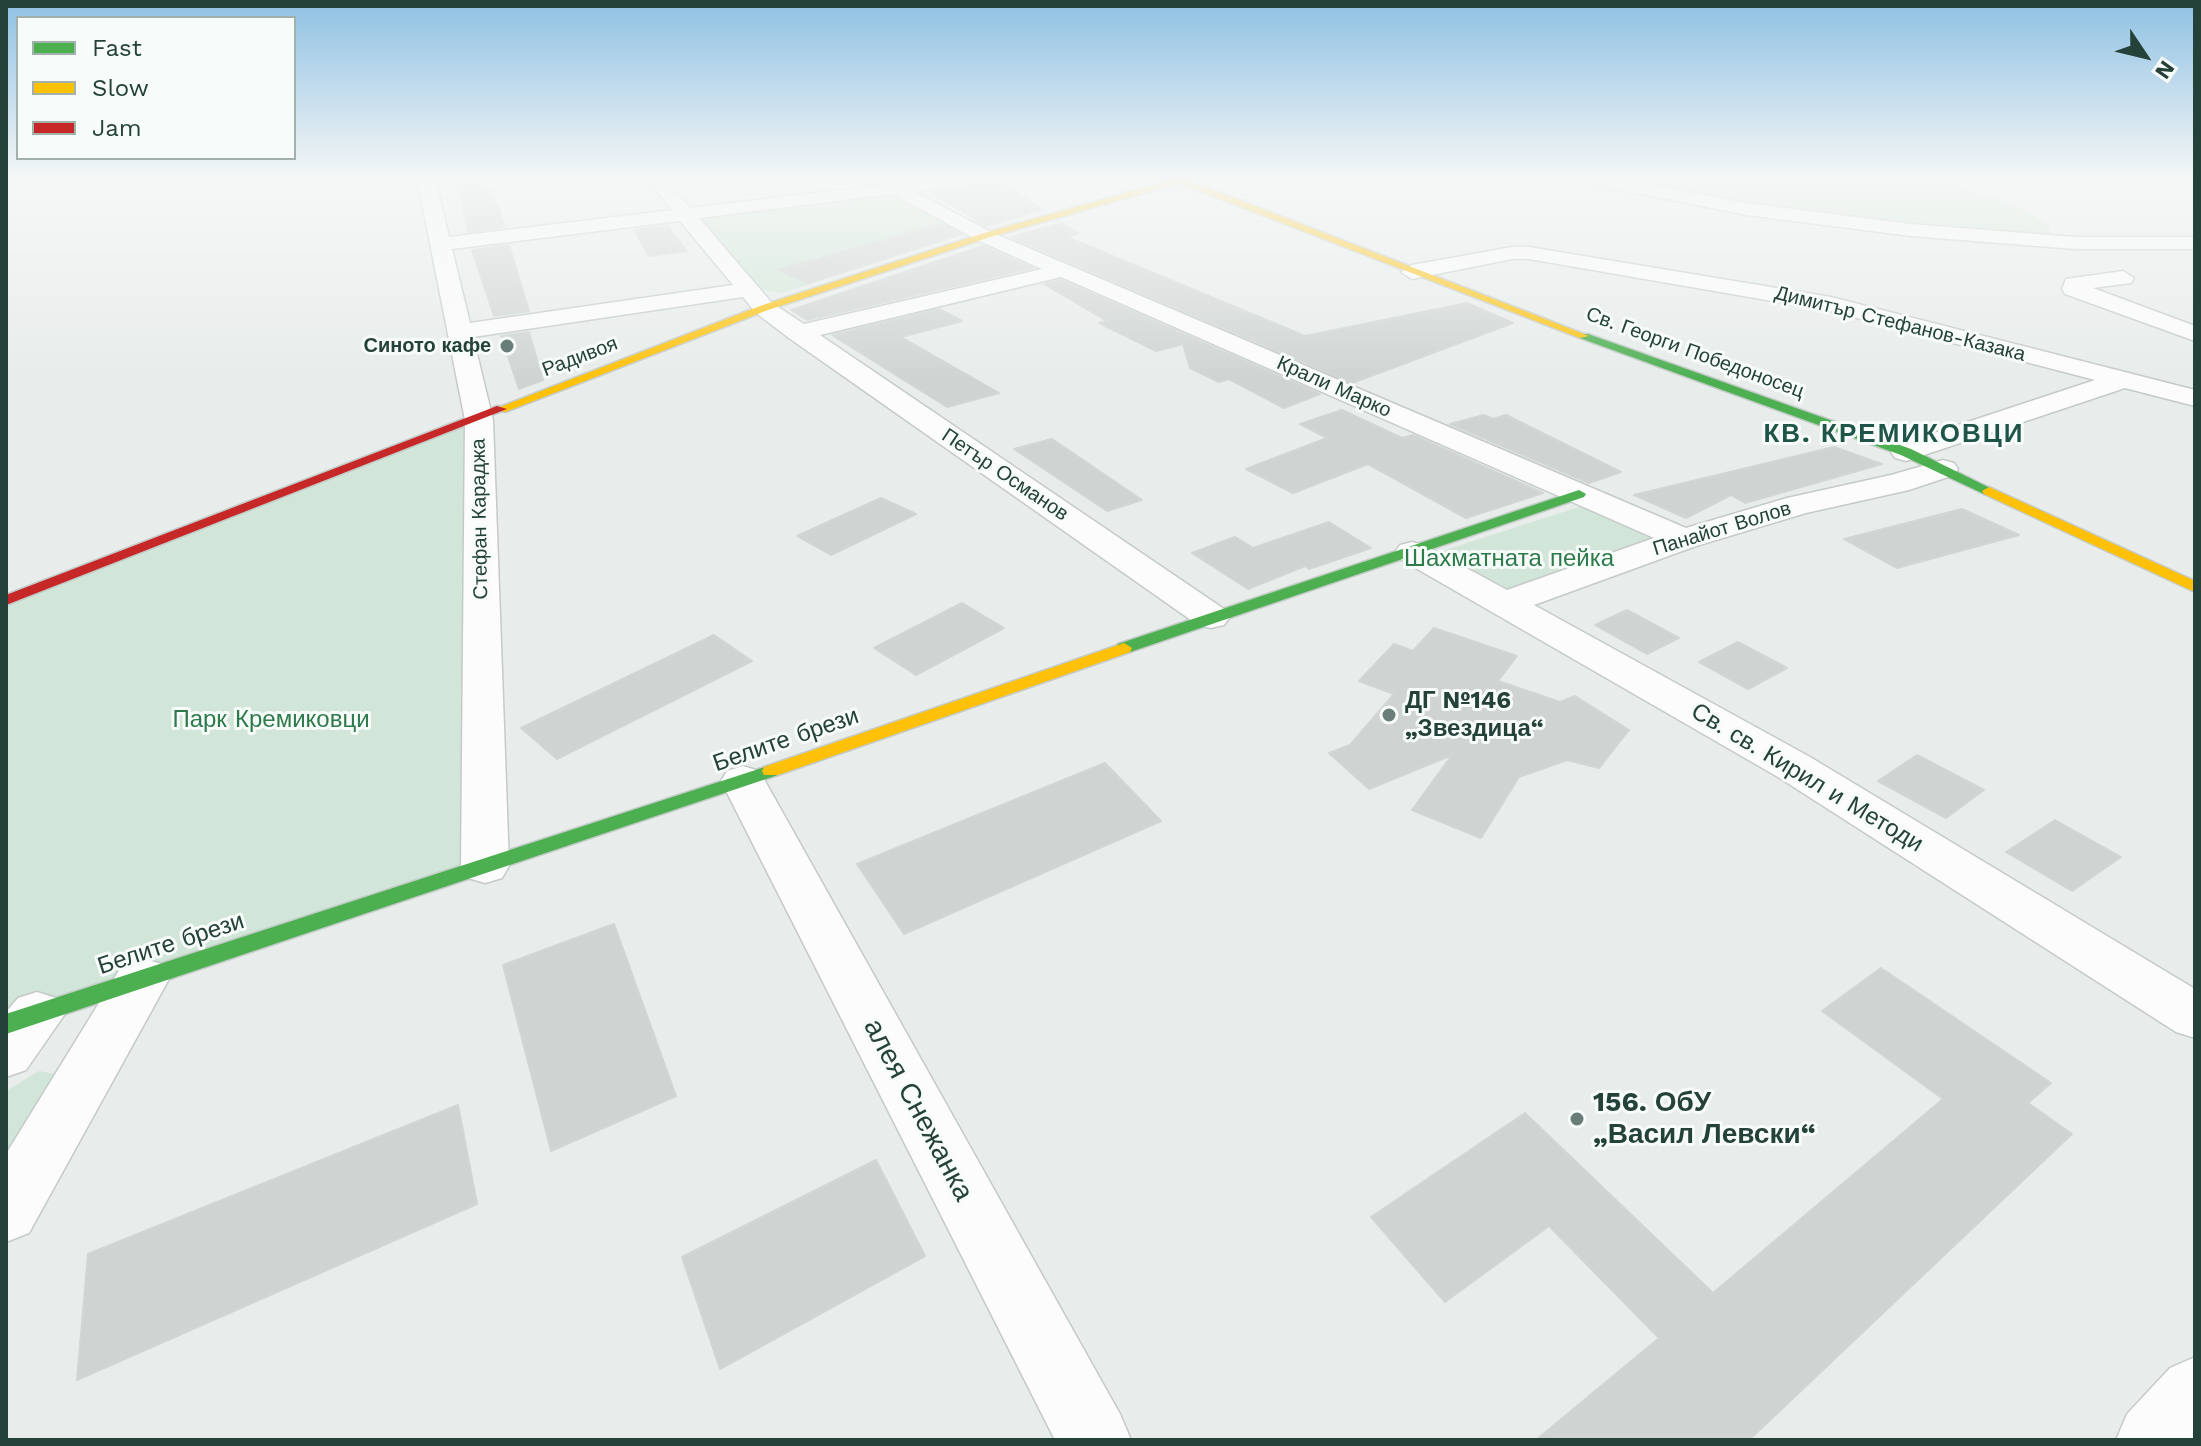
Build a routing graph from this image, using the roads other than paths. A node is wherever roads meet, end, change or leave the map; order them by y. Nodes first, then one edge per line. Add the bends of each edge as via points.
1 (440, 245) edge
2 (711, 245) edge
3 (950, 245) edge
4 (1007, 245) edge
5 (1347, 245) edge
6 (2101, 245) edge
7 (1065, 270) junction
8 (1412, 272) junction
9 (756, 299) junction
10 (460, 332) junction
11 (798, 333) junction
12 (2195, 334) edge
13 (2195, 370) edge
14 (2120, 379) junction
15 (2195, 398) edge
16 (479, 420) junction
17 (1906, 452) junction
18 (1943, 469) junction
19 (1579, 494) junction
20 (1684, 539) junction
21 (1412, 552) junction
22 (2195, 587) edge
23 (6, 600) edge
24 (1505, 603) junction
25 (1211, 617) junction
26 (743, 781) junction
27 (485, 866) junction
28 (142, 979) junction
29 (2195, 1016) edge
30 (16, 1030) edge
31 (6, 1212) edge
32 (2195, 1393) edge
33 (1094, 1440) edge
34 (2153, 1440) edge

1 - 10 street, Стефан Караджа
2 - 9 street, Петър Османов
3 - 9 street, Радивоя
4 - 7 street, Крали Марко
5 - 8 street, Св. Георги Победоносец
6 - 12 street via 2130,281 2083,282 2073,289
7 - 11 street
7 - 19 street, Крали Марко
8 - 14 street, Димитър Стефанов-Казака via 1529,253 1831,304
8 - 17 street, Св. Георги Победоносец
9 - 10 street
9 - 11 street, Петър Османов
9 - 16 street, Радивоя
10 - 16 street, Стефан Караджа
11 - 25 street, Петър Османов
13 - 14 street
14 - 15 street, Димитър Стефанов-Казака
14 - 17 street
16 - 23 street, Радивоя
16 - 27 street, Стефан Караджа
17 - 18 street, Св. Георги Победоносец
18 - 20 street, Панайот Волов
18 - 22 street, Св. Георги Победоносец
19 - 20 street, Крали Марко
19 - 21 street, Белите брези
20 - 24 street, Панайот Волов
21 - 24 street, Св. св. Кирил и Методи
21 - 25 street, Белите брези
24 - 29 street, Св. св. Кирил и Методи via 1794,767
25 - 26 street, Белите брези
26 - 27 street, Белите брези
26 - 33 street, алея Снежанка
27 - 28 street, Белите брези
28 - 30 street, Белите брези
28 - 31 street
32 - 34 street

